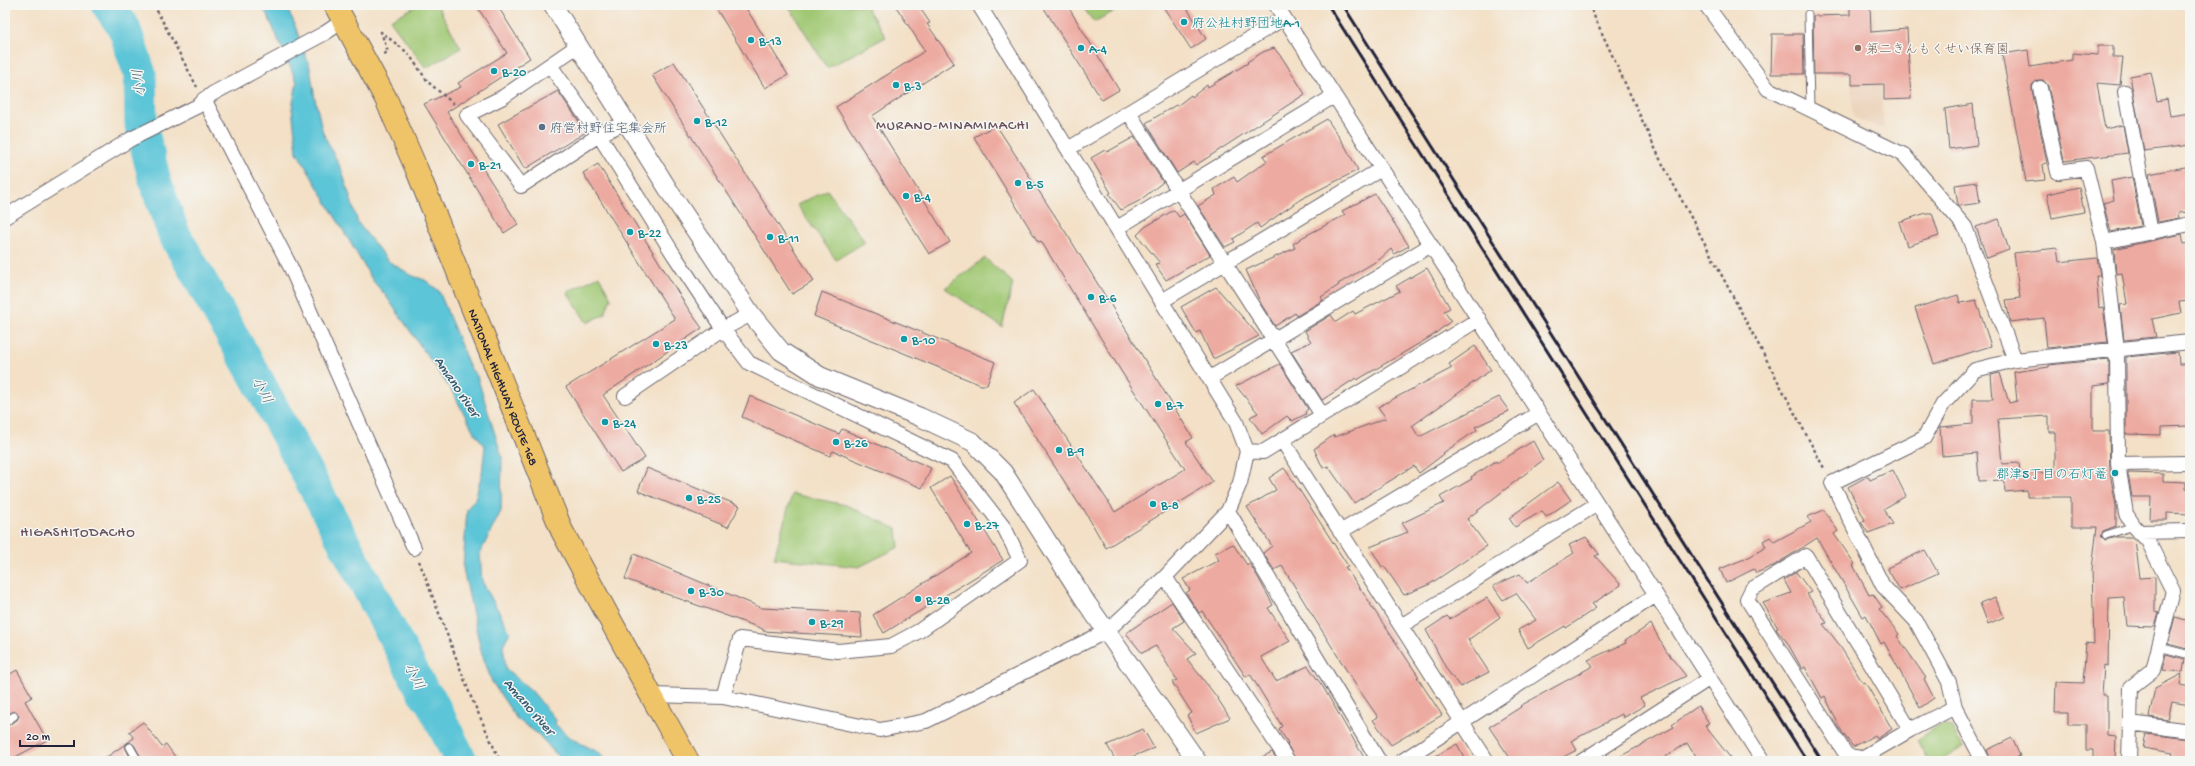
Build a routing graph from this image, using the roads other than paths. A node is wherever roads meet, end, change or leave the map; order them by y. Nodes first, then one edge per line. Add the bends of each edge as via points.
1 (553, 5) edge
2 (979, 5) edge
3 (1276, 5) edge
4 (1706, 5) edge
5 (339, 13) edge
6 (1808, 14) dead end
7 (1284, 18) junction
8 (579, 45) junction
9 (550, 65) junction
10 (2040, 88) dead end
11 (2125, 92) dead end
12 (1334, 96) junction
13 (208, 97) junction
14 (1810, 109) junction
15 (1129, 113) junction
16 (626, 122) junction
17 (599, 135) junction
18 (1068, 149) junction
19 (1381, 169) junction
20 (1179, 191) junction
21 (5, 217) edge
22 (2190, 224) edge
23 (1117, 228) junction
24 (2151, 232) junction
25 (2104, 242) junction
26 (1431, 245) junction
27 (1225, 263) junction
28 (1162, 301) junction
29 (752, 314) junction
30 (1478, 319) junction
31 (723, 329) junction
32 (1274, 340) junction
33 (2190, 342) edge
34 (2117, 349) junction
35 (2015, 360) junction
36 (1210, 378) junction
37 (624, 396) dead end
38 (1539, 413) junction
39 (1322, 415) junction
40 (1282, 440) junction
41 (1246, 451) junction
42 (2190, 463) edge
43 (2118, 464) junction
44 (1597, 504) junction
45 (1228, 511) junction
46 (2137, 529) junction
47 (2190, 531) edge
48 (1340, 532) junction
49 (2106, 535) dead end
50 (414, 548) road end
51 (1164, 577) junction
52 (1656, 595) junction
53 (1401, 626) junction
54 (1107, 631) junction
55 (2159, 647) junction
56 (2190, 656) edge
57 (1710, 678) junction
58 (651, 695) junction
59 (723, 697) junction
60 (1955, 707) junction
61 (14, 716) dead end
62 (5, 722) edge
63 (1462, 722) junction
64 (2130, 723) junction
65 (1910, 730) junction
66 (2190, 731) edge
67 (130, 747) dead end
68 (1756, 759) edge
69 (138, 761) edge
70 (688, 761) edge
71 (1197, 761) edge
72 (1288, 761) edge
73 (1379, 761) edge
74 (1402, 761) edge
75 (1487, 761) edge
76 (1582, 761) edge
77 (1983, 761) edge
78 (2129, 761) edge

1 - 8 street
2 - 18 street
3 - 7 street
4 - 14 street via 1768,89
5 - 13 street via 325,33
5 - 58 highway, NATIONAL HIGHWAY ROUTE 168 via 386,100 417,170 562,531
6 - 14 lane
7 - 12 street
7 - 15 street
8 - 9 street
8 - 16 street
9 - 17 street
9 - 17 street via 503,97 466,114 521,186
10 - 25 street via 2058,172 2086,168
11 - 24 street
12 - 19 street
12 - 20 street
13 - 21 street via 198,106 131,139
13 - 50 street via 291,268
14 - 35 street via 1904,155 1965,227
15 - 18 street
15 - 20 street
16 - 17 street
16 - 29 street
17 - 31 street
18 - 23 street
19 - 26 street
19 - 27 street
20 - 23 street
20 - 27 street
22 - 24 street
23 - 28 street
24 - 25 street
25 - 34 street
26 - 30 street
26 - 32 street
27 - 28 street
27 - 32 street
28 - 36 street
29 - 31 street
29 - 54 street via 780,351 820,376 920,417 972,442 1003,472
30 - 38 street
30 - 39 street
31 - 37 street
31 - 59 street via 749,363 952,461 1005,529 1020,560 919,631 891,646 838,650 740,639
32 - 36 street
32 - 39 street
33 - 34 street
34 - 35 street
34 - 43 street
35 - 60 street via 1975,370 1943,404 1924,438 1832,483 1883,586 1916,621 1949,682
36 - 41 street via 1236,422
38 - 44 street
38 - 48 street
39 - 40 street
40 - 41 street via 1263,452
40 - 48 street
41 - 45 street via 1240,483
42 - 43 street
43 - 46 street via 2126,514
44 - 52 street
44 - 53 street
45 - 51 street
45 - 73 street
46 - 47 street
46 - 49 lane
46 - 55 street via 2148,541 2173,591
48 - 53 street
51 - 54 street
51 - 72 street
52 - 57 street
52 - 63 street
53 - 63 street
54 - 59 street via 926,721 880,730
54 - 71 street
55 - 56 lane
55 - 64 street via 2153,670 2131,687
57 - 68 street
57 - 76 street
58 - 59 street
58 - 70 highway, NATIONAL HIGHWAY ROUTE 168
60 - 65 street
60 - 77 street
61 - 62 lane
63 - 74 street
63 - 75 street
64 - 66 street
64 - 78 street
65 - 65 street via 1806,556 1752,589 1747,599 1847,756 1862,758
67 - 69 lane

